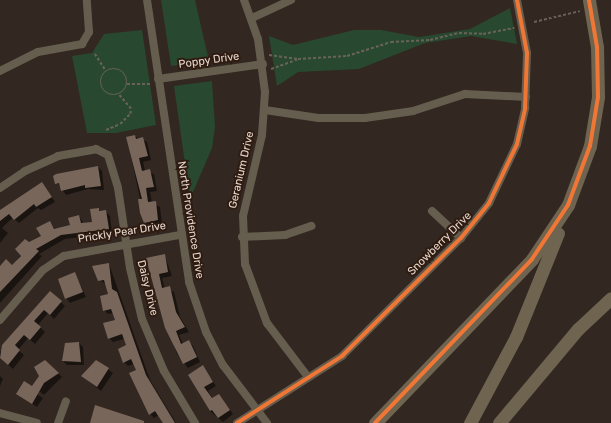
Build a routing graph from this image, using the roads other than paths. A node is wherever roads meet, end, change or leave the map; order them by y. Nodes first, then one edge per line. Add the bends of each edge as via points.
1 (87, 0) edge
2 (147, 0) edge
3 (244, 0) edge
4 (291, 0) edge
5 (517, 0) edge
6 (585, 5) edge
7 (252, 18) junction
8 (263, 64) junction
9 (0, 71) edge
10 (155, 82) junction
11 (526, 97) junction
12 (265, 110) junction
13 (0, 188) edge
14 (574, 192) junction
15 (432, 211) dead end
16 (311, 226) dead end
17 (180, 235) junction
18 (242, 237) junction
19 (461, 238) junction
20 (126, 243) junction
21 (611, 298) edge
22 (0, 320) edge
23 (308, 377) junction
24 (66, 401) dead end
25 (254, 409) junction
26 (0, 413) edge
27 (37, 423) edge
28 (58, 423) edge
29 (195, 423) edge
30 (237, 423) edge
31 (267, 423) edge
32 (375, 423) edge
33 (470, 423) edge
34 (499, 423) edge

1 - 9 street via 89,32 85,41 38,52
2 - 10 street, North Providence Drive
3 - 7 street, Geranium Drive
4 - 7 street
5 - 11 street, Snowberry Drive via 527,53
6 - 14 highway via 598,47 598,97 590,146
7 - 8 street, Geranium Drive
8 - 10 street, Poppy Drive
8 - 12 street, Geranium Drive
10 - 17 street, North Providence Drive
11 - 12 street via 465,94 413,111 365,118 318,118
11 - 19 street, Snowberry Drive via 517,144 502,179
12 - 18 street, Geranium Drive via 260,146 245,202
13 - 20 street, Daisy Drive via 47,160 92,149 102,151 110,158 115,174
14 - 32 highway via 532,259
14 - 33 highway via 516,337
15 - 19 street
16 - 18 street via 285,234
17 - 20 street, Prickly Pear Drive
17 - 25 street, North Providence Drive via 189,282 206,332 223,365
18 - 23 street, Geranium Drive via 247,275 258,306 273,333
19 - 23 street, Snowberry Drive via 348,350
20 - 22 street, Prickly Pear Drive via 81,250 56,260 36,277
20 - 29 street, Daisy Drive via 132,281 149,337 173,389
21 - 34 highway via 578,329
23 - 25 street, Snowberry Drive
24 - 28 street
25 - 30 street, Snowberry Drive
25 - 31 street, North Providence Drive
26 - 27 street

